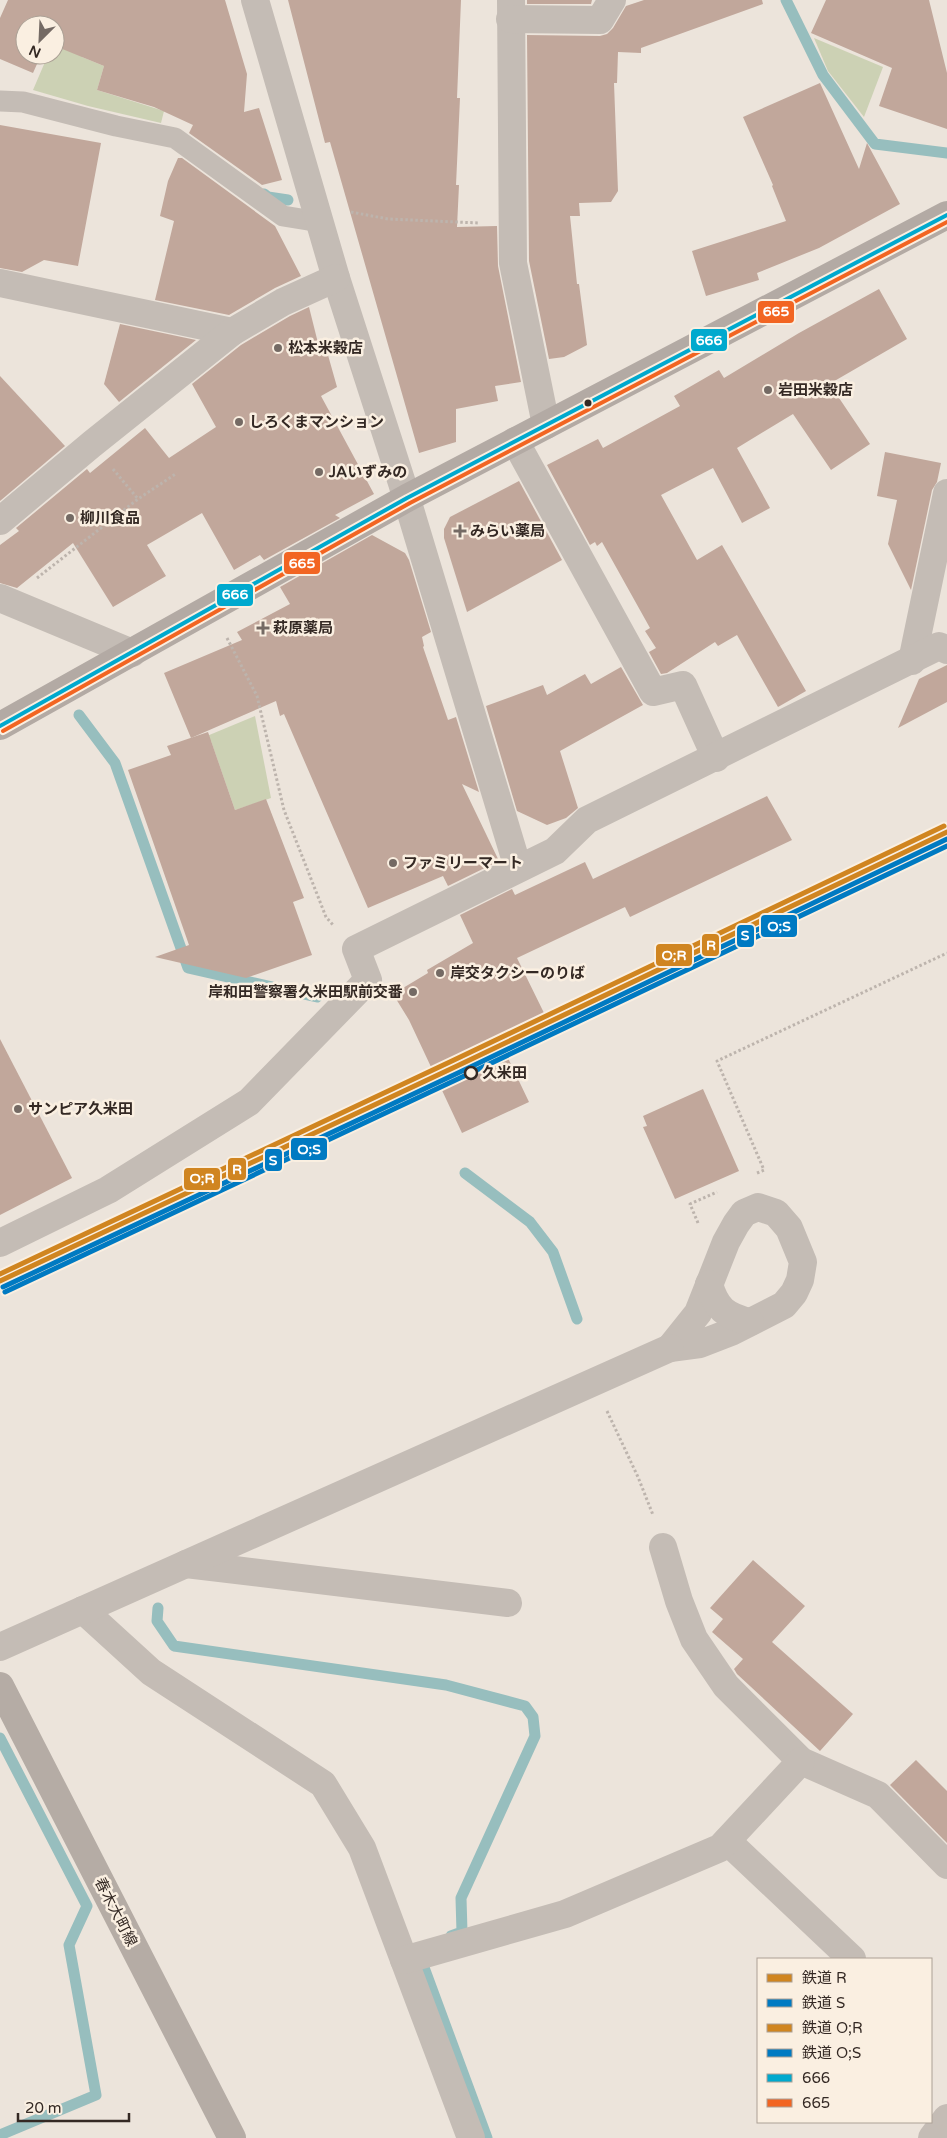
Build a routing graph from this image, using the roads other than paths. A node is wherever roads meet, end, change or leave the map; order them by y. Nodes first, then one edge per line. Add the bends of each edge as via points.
1 (254, 0) edge
2 (612, 0) edge
3 (511, 9) edge
4 (0, 102) edge
5 (317, 213) junction
6 (947, 215) edge
7 (336, 278) junction
8 (0, 283) edge
9 (232, 332) junction
10 (546, 425) junction
11 (515, 441) junction
12 (947, 493) edge
13 (407, 498) junction
14 (0, 521) edge
15 (4, 600) edge
16 (947, 650) edge
17 (132, 653) junction
18 (912, 661) junction
19 (0, 726) edge
20 (716, 758) junction
21 (518, 868) junction
22 (0, 1243) edge
23 (713, 1275) junction
24 (750, 1322) junction
25 (670, 1348) junction
26 (663, 1547) road end
27 (186, 1564) junction
28 (508, 1603) dead end
29 (83, 1610) junction
30 (0, 1647) edge
31 (0, 1686) edge
32 (801, 1761) junction
33 (727, 1841) junction
34 (947, 1865) edge
35 (851, 1958) edge
36 (404, 1960) junction
37 (232, 2138) edge
38 (471, 2138) edge

1 - 5 street
2 - 3 street via 600,20
3 - 10 street via 513,263
4 - 5 lane via 23,102 175,138 283,216
5 - 7 street
6 - 10 main road
7 - 9 street via 283,302
7 - 13 street
8 - 9 street
9 - 14 street
10 - 11 main road
11 - 13 main road
11 - 20 street via 653,692 683,685
12 - 18 street
13 - 17 main road
13 - 21 street
15 - 17 street
16 - 18 street via 939,646
17 - 19 main road
18 - 20 street
20 - 21 street via 587,820 556,851
21 - 22 street via 356,949 368,980 249,1102 108,1190
23 - 24 street via 714,1301 732,1318
23 - 24 street via 726,1242 744,1213 758,1207 776,1213 789,1228 803,1262 800,1280 784,1305
23 - 25 street via 698,1312
24 - 25 street via 700,1344
25 - 27 street
26 - 32 street via 694,1639 726,1686
27 - 28 street
27 - 29 street
29 - 30 street
29 - 36 street via 151,1672 323,1784 362,1848
31 - 37 main road, 春木大町線
32 - 33 street
32 - 34 street via 878,1795
33 - 35 street
33 - 36 street via 720,1848 565,1914
36 - 38 street

